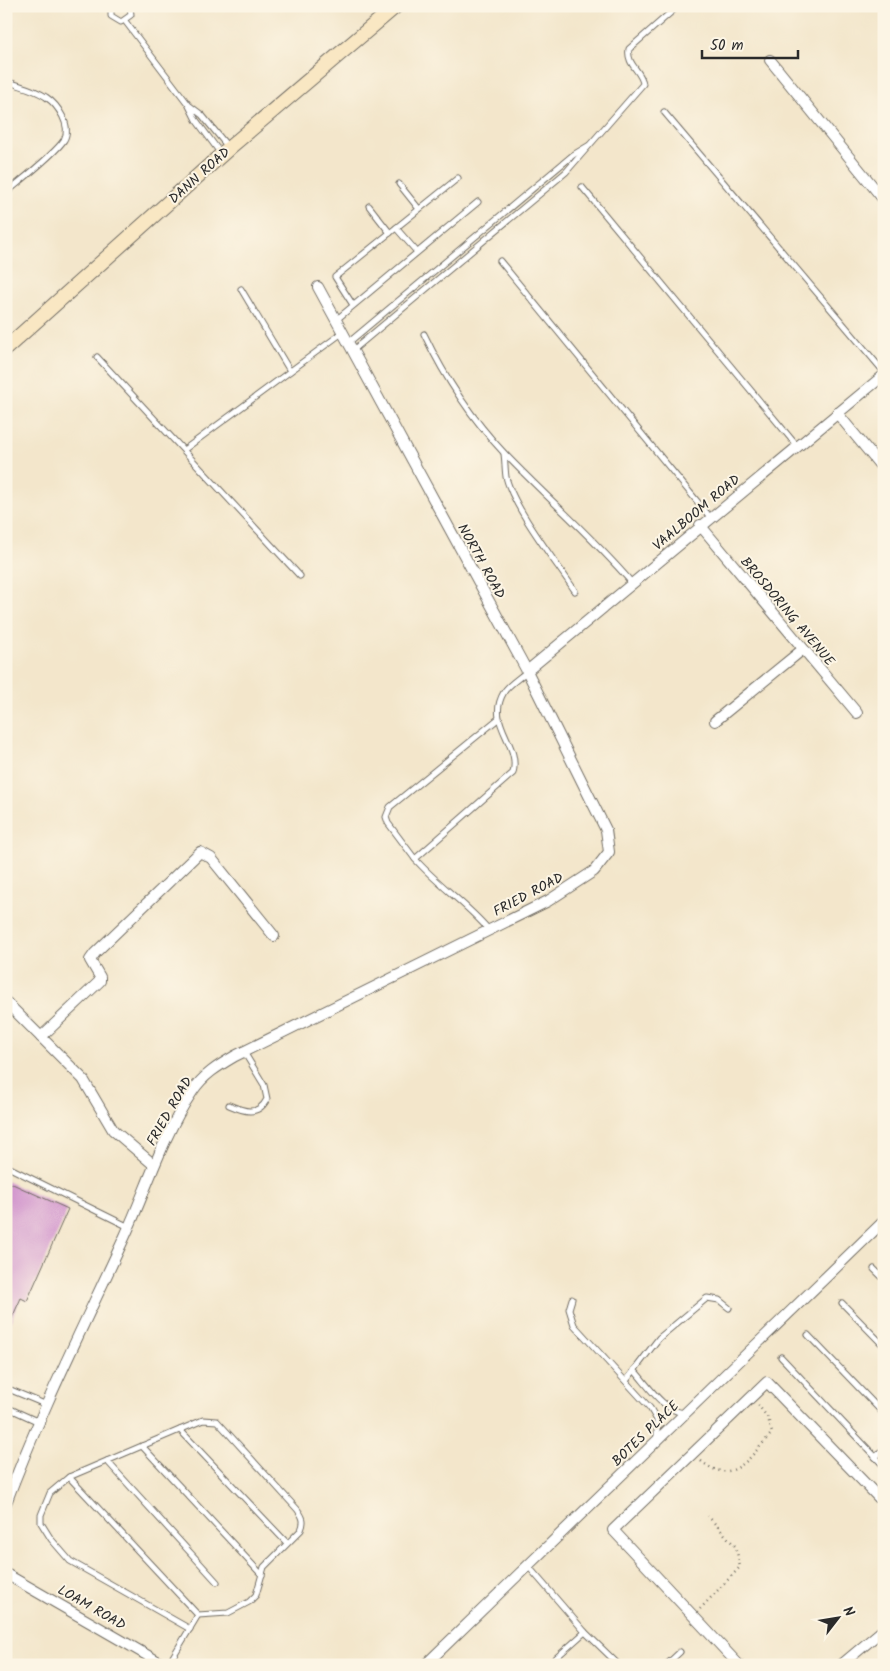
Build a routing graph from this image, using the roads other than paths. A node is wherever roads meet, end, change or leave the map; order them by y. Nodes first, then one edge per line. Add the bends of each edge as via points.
1 (111, 6) edge
2 (130, 6) edge
3 (396, 6) edge
4 (678, 6) edge
5 (125, 21) junction
6 (770, 60) dead end
7 (6, 81) edge
8 (188, 104) junction
9 (664, 112) dead end
10 (213, 128) junction
11 (206, 134) junction
12 (588, 146) junction
13 (225, 152) junction
14 (458, 178) dead end
15 (399, 184) dead end
16 (582, 187) dead end
17 (6, 193) edge
18 (884, 200) edge
19 (478, 202) dead end
20 (369, 206) dead end
21 (419, 210) junction
22 (396, 228) junction
23 (390, 233) junction
24 (417, 252) junction
25 (500, 260) dead end
26 (318, 287) dead end
27 (241, 289) dead end
28 (353, 306) junction
29 (335, 320) junction
30 (342, 333) junction
31 (424, 334) dead end
32 (350, 347) junction
33 (6, 348) edge
34 (97, 357) dead end
35 (290, 371) junction
36 (884, 373) edge
37 (837, 413) junction
38 (797, 446) junction
39 (184, 449) junction
40 (504, 453) junction
41 (884, 470) edge
42 (710, 517) junction
43 (700, 526) junction
44 (300, 576) dead end
45 (632, 582) junction
46 (575, 591) dead end
47 (802, 650) junction
48 (527, 672) junction
49 (857, 714) dead end
50 (498, 719) junction
51 (715, 721) dead end
52 (609, 852) joint
53 (415, 859) junction
54 (489, 931) junction
55 (274, 936) dead end
56 (6, 1002) edge
57 (41, 1037) junction
58 (244, 1052) junction
59 (229, 1105) dead end
60 (154, 1165) junction
61 (6, 1166) edge
62 (884, 1221) edge
63 (129, 1228) junction
64 (874, 1269) dead end
65 (884, 1279) edge
66 (572, 1299) dead end
67 (842, 1303) dead end
68 (729, 1308) dead end
69 (808, 1335) dead end
70 (884, 1346) edge
71 (781, 1357) dead end
72 (634, 1370) junction
73 (626, 1381) junction
74 (6, 1388) edge
75 (48, 1405) junction
76 (6, 1407) edge
77 (685, 1413) junction
78 (884, 1414) edge
79 (40, 1422) junction
80 (180, 1430) junction
81 (657, 1440) junction
82 (142, 1446) junction
83 (884, 1450) edge
84 (875, 1457) junction
85 (107, 1461) junction
86 (884, 1466) edge
87 (69, 1477) junction
88 (8, 1493) edge
89 (6, 1503) edge
90 (884, 1503) edge
91 (287, 1543) junction
92 (527, 1566) junction
93 (6, 1574) edge
94 (262, 1575) junction
95 (217, 1582) dead end
96 (198, 1615) junction
97 (190, 1629) junction
98 (884, 1629) edge
99 (584, 1632) junction
100 (680, 1652) dead end
101 (164, 1665) edge
102 (168, 1665) edge
103 (425, 1665) edge
104 (548, 1665) edge
105 (619, 1665) edge
106 (666, 1665) edge
107 (739, 1665) edge
108 (841, 1665) edge

1 - 5 lane via 113,19
2 - 5 lane via 131,15
3 - 13 main road, DANN ROAD
4 - 12 lane via 628,49 629,60 643,84
5 - 8 lane
6 - 18 street
7 - 17 lane via 46,97 59,111 66,126 61,144
8 - 10 lane
8 - 11 lane
9 - 36 lane
10 - 11 lane
10 - 13 lane
11 - 13 lane
12 - 32 lane via 573,155
12 - 32 lane via 566,172
13 - 33 main road, DANN ROAD
14 - 21 lane
15 - 21 lane
16 - 38 lane
19 - 24 lane
20 - 23 lane
21 - 22 lane
22 - 23 lane
22 - 24 lane
23 - 28 lane via 335,277
24 - 28 lane
25 - 42 lane
26 - 29 street, NORTH ROAD
27 - 35 lane
28 - 29 lane
29 - 30 street, NORTH ROAD
30 - 32 street, NORTH ROAD
30 - 35 lane
31 - 40 lane via 453,388
32 - 48 street, NORTH ROAD
34 - 39 lane
35 - 39 lane
36 - 37 street, VAALBOOM ROAD
37 - 38 street, VAALBOOM ROAD
37 - 41 street
38 - 42 street, VAALBOOM ROAD
39 - 44 lane
40 - 45 lane
40 - 46 lane via 510,486 536,533
42 - 43 street, VAALBOOM ROAD
43 - 45 street, VAALBOOM ROAD
43 - 47 street, BROSDORING AVENUE
45 - 48 street, VAALBOOM ROAD
47 - 49 street, BROSDORING AVENUE
47 - 51 street
48 - 50 lane via 505,691
48 - 52 street, NORTH ROAD via 606,830
50 - 53 lane via 516,760 513,773
50 - 53 lane via 390,807 386,817 388,824
52 - 54 street, FRIED ROAD via 601,865 582,880
53 - 54 lane via 434,880 473,911
54 - 58 street, FRIED ROAD
55 - 57 street via 211,858 200,852 95,953 90,960 100,981
56 - 57 street
57 - 60 street via 83,1079 114,1130
58 - 59 lane via 264,1085 266,1099 259,1109 252,1112
58 - 60 street, FRIED ROAD via 209,1072 192,1092
60 - 63 street, FRIED ROAD
61 - 63 lane
62 - 77 street, BOTES PLACE
63 - 75 street, FRIED ROAD
64 - 65 lane
66 - 73 lane via 570,1309 574,1325
67 - 70 lane
68 - 72 lane via 719,1300 707,1298 659,1338
69 - 78 lane
71 - 84 lane
72 - 73 lane
72 - 77 lane via 668,1407
73 - 81 lane via 657,1420
74 - 75 lane
75 - 79 street, FRIED ROAD
76 - 79 lane
77 - 81 street, BOTES PLACE
79 - 88 street, FRIED ROAD
80 - 82 lane
80 - 91 lane
80 - 91 lane via 203,1420 217,1421 302,1516 304,1524 301,1530
81 - 92 street, BOTES PLACE
82 - 85 lane
82 - 94 lane
83 - 84 lane
84 - 86 lane
85 - 87 lane
85 - 95 lane
87 - 96 lane
87 - 97 lane via 50,1493 41,1515 41,1523 50,1539 70,1562
88 - 89 street, FRIED ROAD
90 - 107 street via 767,1382 613,1530
91 - 94 lane via 270,1558
92 - 99 lane
92 - 103 street, BOTES PLACE
93 - 101 street, LOAM ROAD
94 - 96 lane via 256,1595 239,1609
96 - 97 lane
97 - 102 lane
98 - 108 street
99 - 104 lane
99 - 105 lane
100 - 106 lane

